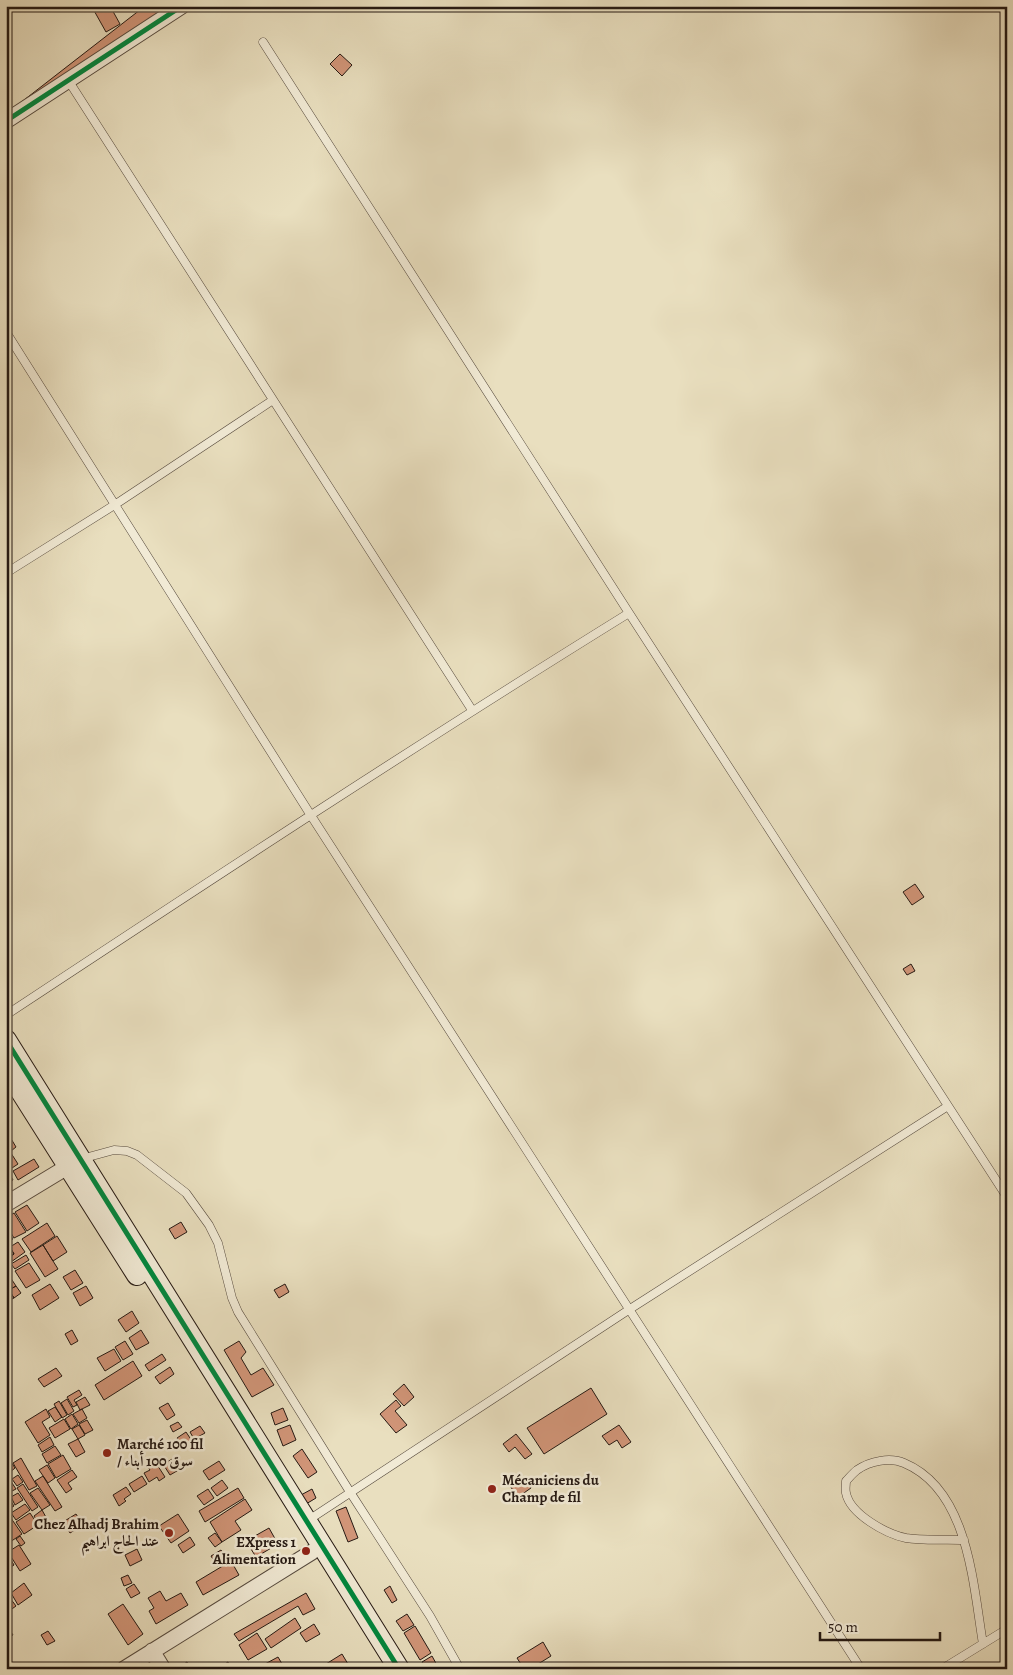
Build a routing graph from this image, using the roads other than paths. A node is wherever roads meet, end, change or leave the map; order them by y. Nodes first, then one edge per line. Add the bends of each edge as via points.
1 (182, 6) edge
2 (262, 42) dead end
3 (68, 80) junction
4 (6, 121) edge
5 (6, 332) edge
6 (273, 400) junction
7 (116, 504) junction
8 (6, 573) edge
9 (629, 613) junction
10 (472, 710) junction
11 (310, 814) junction
12 (6, 1015) edge
13 (6, 1040) edge
14 (6, 1068) edge
15 (948, 1106) junction
16 (75, 1162) junction
17 (1007, 1197) edge
18 (6, 1204) edge
19 (630, 1308) junction
20 (350, 1492) junction
21 (307, 1521) junction
22 (964, 1540) junction
23 (312, 1552) junction
24 (1007, 1629) edge
25 (983, 1644) junction
26 (152, 1651) junction
27 (124, 1669) edge
28 (163, 1669) edge
29 (386, 1669) edge
30 (399, 1669) edge
31 (460, 1669) edge
32 (861, 1669) edge
33 (942, 1669) edge

1 - 3 street
2 - 9 lane
3 - 4 street
3 - 6 lane
5 - 7 lane
6 - 7 lane
6 - 10 lane
7 - 8 lane
7 - 11 lane
9 - 10 lane
9 - 15 lane
10 - 11 lane
11 - 12 lane
11 - 19 lane
13 - 16 street
14 - 16 street
15 - 17 lane
15 - 19 lane
16 - 18 street
16 - 20 lane via 114,1150 127,1151 137,1155 186,1193 218,1243 238,1312
16 - 21 street
16 - 23 street
19 - 20 lane
19 - 32 lane
20 - 21 lane
20 - 31 lane
21 - 30 street
22 - 22 lane via 956,1518 937,1487 916,1468 895,1460 876,1462 856,1470 846,1481 846,1493 852,1506 885,1531 906,1538
22 - 25 lane
23 - 26 street
23 - 29 street
24 - 25 lane
25 - 33 lane
26 - 27 street
26 - 28 street

